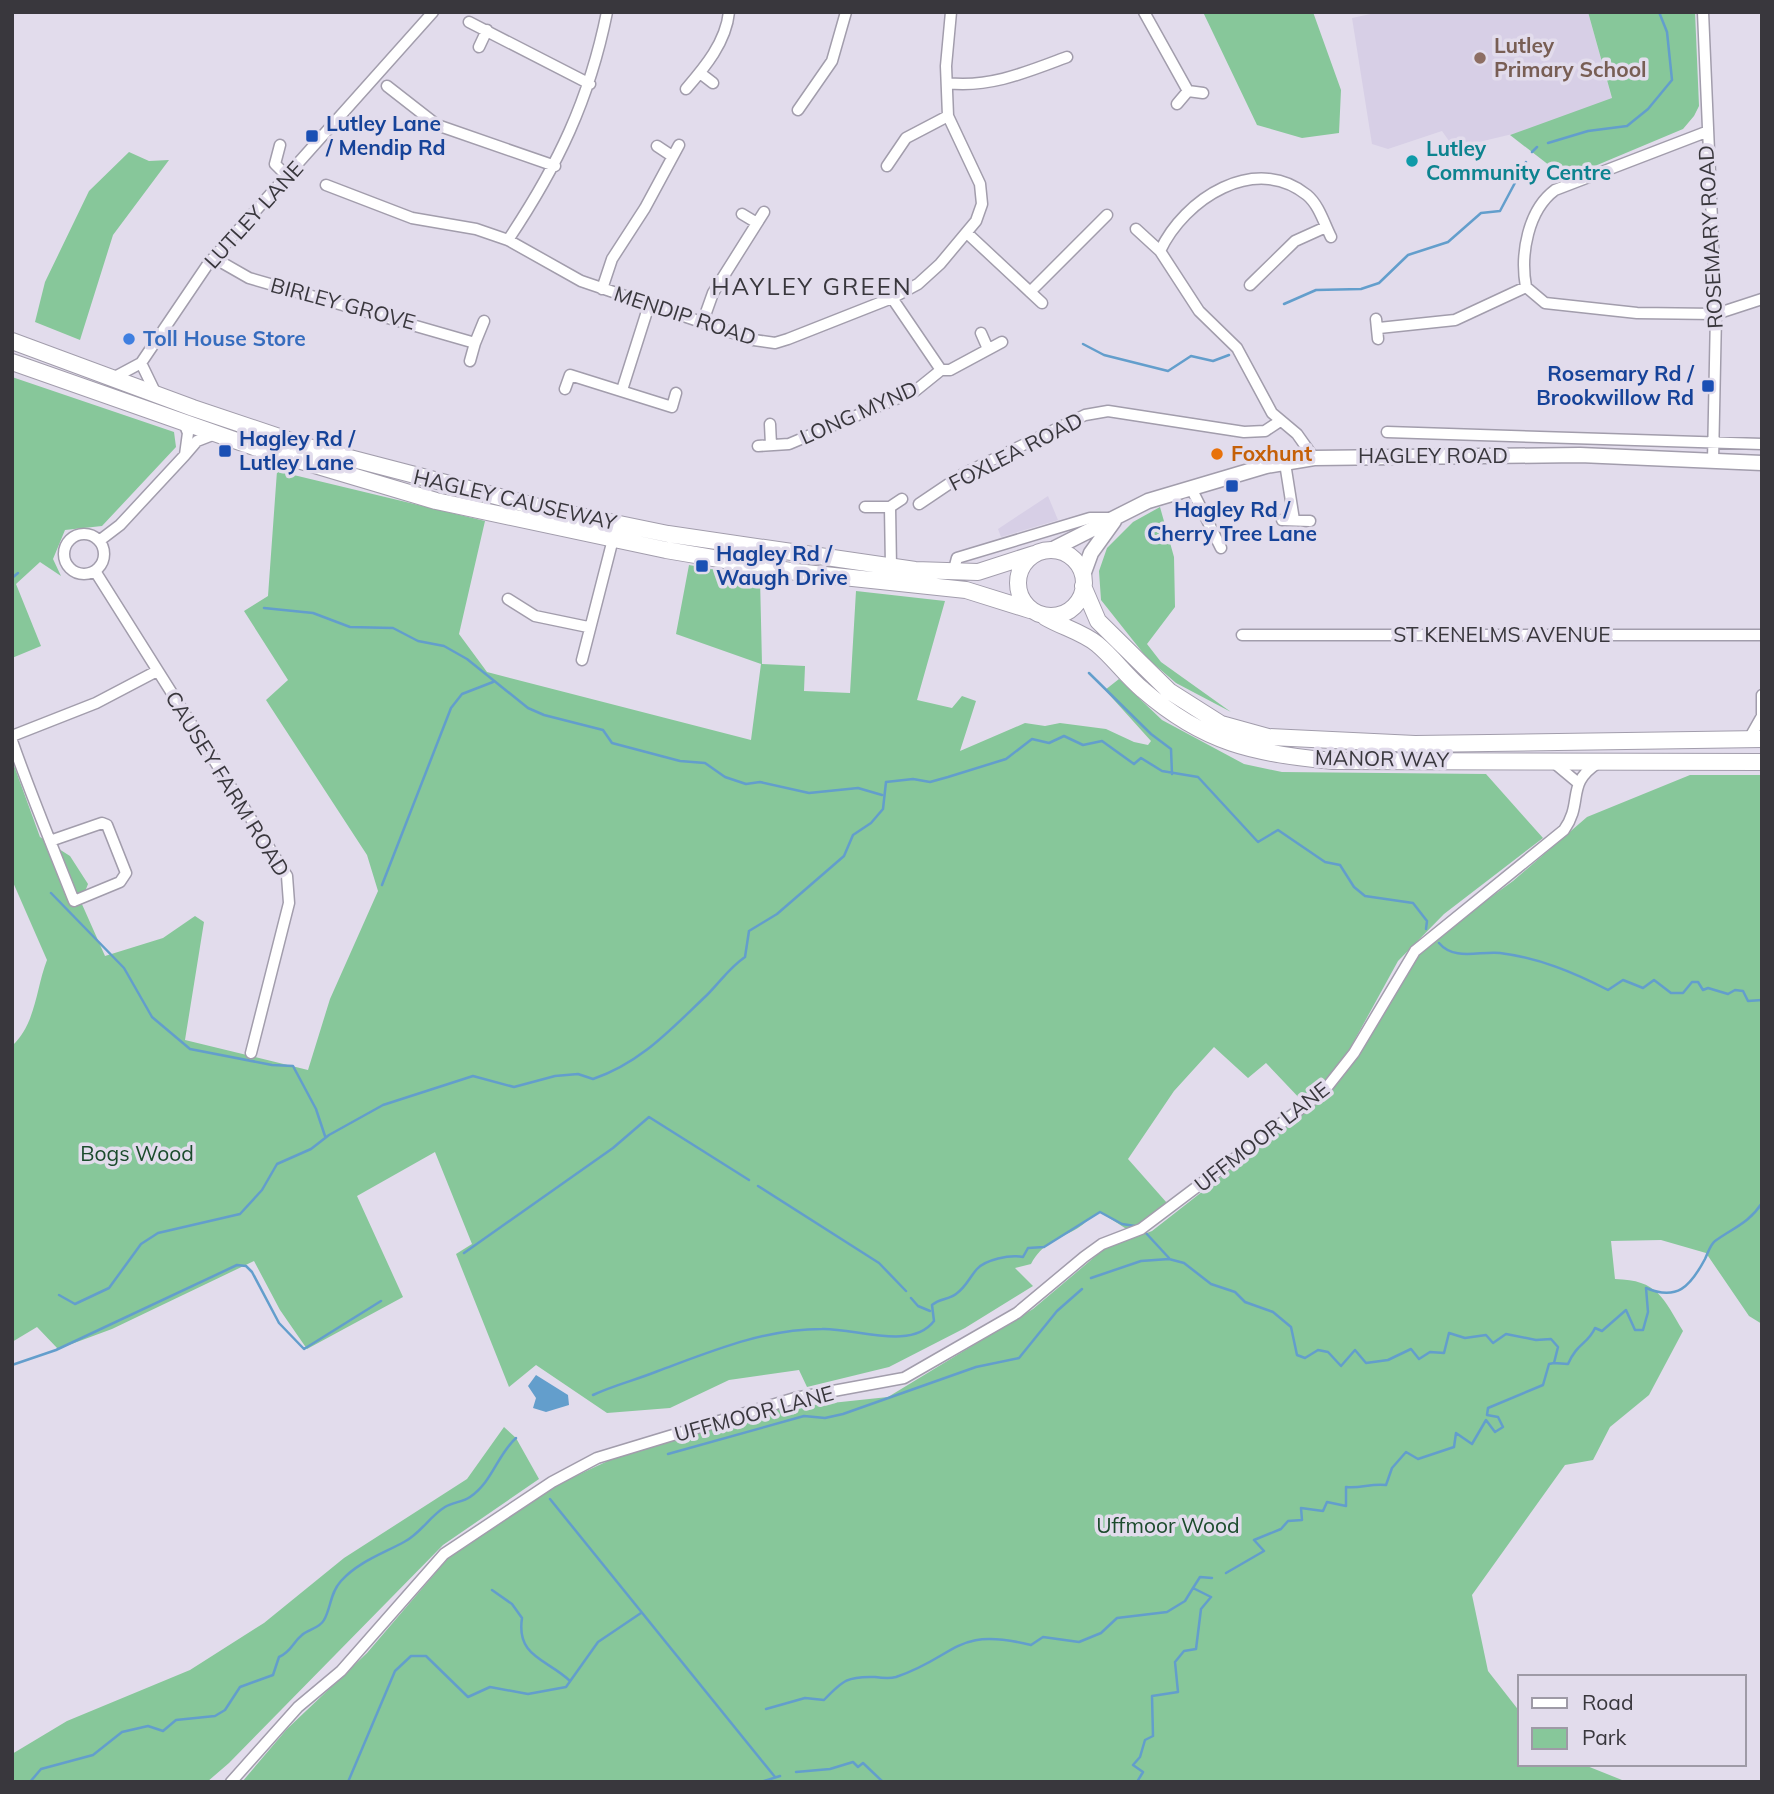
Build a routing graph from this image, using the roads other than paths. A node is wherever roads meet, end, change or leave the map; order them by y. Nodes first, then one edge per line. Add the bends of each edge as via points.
1 (433, 12) edge
2 (607, 12) edge
3 (729, 12) edge
4 (846, 12) edge
5 (951, 12) edge
6 (1143, 12) edge
7 (1703, 12) edge
8 (469, 22) dead end
9 (487, 30) junction
10 (479, 47) dead end
11 (1061, 63) dead end
12 (700, 73) junction
13 (713, 83) dead end
14 (947, 83) junction
15 (590, 84) junction
16 (387, 86) dead end
17 (686, 89) dead end
18 (1188, 91) junction
19 (1203, 93) dead end
20 (1177, 104) dead end
21 (798, 110) dead end
22 (948, 116) junction
23 (1706, 132) junction
24 (280, 145) dead end
25 (679, 145) dead end
26 (657, 146) dead end
27 (672, 156) junction
28 (555, 166) junction
29 (887, 166) dead end
30 (288, 177) junction
31 (326, 186) dead end
32 (764, 212) dead end
33 (742, 214) dead end
34 (1107, 215) dead end
35 (757, 223) junction
36 (1136, 229) dead end
37 (968, 234) junction
38 (508, 240) junction
39 (1160, 251) junction
40 (214, 257) junction
41 (1250, 285) dead end
42 (1526, 287) junction
43 (602, 289) junction
44 (1031, 292) junction
45 (892, 298) junction
46 (1762, 299) edge
47 (1042, 303) dead end
48 (649, 305) junction
49 (1716, 314) junction
50 (484, 321) dead end
51 (703, 321) junction
52 (1378, 329) dead end
53 (981, 333) dead end
54 (12, 341) edge
55 (1002, 342) dead end
56 (475, 343) junction
57 (988, 349) junction
58 (470, 361) dead end
59 (12, 362) edge
60 (141, 363) junction
61 (941, 370) junction
62 (113, 378) junction
63 (565, 389) dead end
64 (622, 390) junction
65 (676, 393) dead end
66 (156, 394) junction
67 (1280, 421) junction
68 (184, 423) junction
69 (770, 424) dead end
70 (1387, 432) dead end
71 (215, 434) junction
72 (1427, 434) junction
73 (1714, 442) junction
74 (1762, 444) edge
75 (771, 445) junction
76 (758, 446) dead end
77 (185, 456) junction
78 (1429, 456) junction
79 (1314, 458) junction
80 (1713, 461) junction
81 (1285, 463) junction
82 (1762, 463) edge
83 (1191, 488) junction
84 (902, 499) dead end
85 (919, 504) dead end
86 (865, 507) dead end
87 (890, 507) junction
88 (1117, 519) junction
89 (1310, 521) dead end
90 (613, 539) junction
91 (99, 541) junction
92 (1055, 548) junction
93 (1222, 548) dead end
94 (1034, 554) junction
95 (891, 567) junction
96 (95, 571) junction
97 (953, 573) junction
98 (1083, 580) junction
99 (509, 599) dead end
100 (1030, 610) junction
101 (1045, 617) junction
102 (588, 627) junction
103 (1242, 635) dead end
104 (1762, 635) edge
105 (582, 660) dead end
106 (157, 671) junction
107 (1762, 695) edge
108 (1762, 716) edge
109 (12, 738) edge
110 (1755, 739) edge
111 (1546, 759) junction
112 (1604, 759) junction
113 (1762, 762) edge
114 (1577, 782) junction
115 (50, 841) junction
116 (251, 1053) dead end
117 (231, 1782) edge

1 - 30 street, LUTLEY LANE
2 - 15 street
3 - 12 street via 722,37
4 - 21 street via 832,61
5 - 14 street, MENDIP ROAD
6 - 18 street
7 - 23 street, ROSEMARY ROAD
8 - 9 street
9 - 10 street
9 - 15 street
11 - 14 street via 1012,79
12 - 13 street
12 - 17 street
14 - 22 street, MENDIP ROAD
15 - 28 street
16 - 28 street via 437,125
18 - 19 street
18 - 20 street
22 - 29 street via 906,138
22 - 37 street, MENDIP ROAD via 982,193 980,211
23 - 42 street via 1546,197 1531,227 1525,254
23 - 49 street, ROSEMARY ROAD
24 - 30 street via 275,164
25 - 27 street
26 - 27 street
27 - 43 street via 646,208 612,259
28 - 38 street
30 - 40 street, LUTLEY LANE
31 - 38 street, MENDIP ROAD via 412,218 476,229
32 - 35 street
33 - 35 street
34 - 44 street
35 - 51 street via 713,293
36 - 39 street
37 - 44 street
37 - 45 street, MENDIP ROAD via 926,278
38 - 43 street, MENDIP ROAD
39 - 41 street via 1171,233 1215,191 1249,178 1274,179 1307,195 1328,232 1295,241
39 - 67 street via 1199,311 1237,348
40 - 56 street, BIRLEY GROVE via 249,278
40 - 60 street, LUTLEY LANE
42 - 49 street via 1545,303 1560,306
42 - 52 street via 1455,320
43 - 48 street, MENDIP ROAD
44 - 47 street
45 - 51 street, MENDIP ROAD via 775,343
45 - 61 street, LONG MYND
46 - 49 street
48 - 51 street, MENDIP ROAD
48 - 64 street
49 - 73 street, ROSEMARY ROAD
50 - 56 street
53 - 57 street
54 - 62 highway, HAGLEY CAUSEWAY
55 - 57 street, LONG MYND
56 - 58 street
57 - 61 street, LONG MYND via 950,370
59 - 68 highway, HAGLEY CAUSEWAY
60 - 62 street, LUTLEY LANE
60 - 66 street
61 - 75 street, LONG MYND via 915,391 884,405 789,444
62 - 66 highway, HAGLEY CAUSEWAY
63 - 64 street via 570,375
64 - 65 street via 672,407
66 - 95 highway, HAGLEY CAUSEWAY via 368,465 546,509 668,534
67 - 79 street via 1297,434
67 - 85 street, FOXLEA ROAD via 1265,431 1244,432 1108,411 1084,415 965,473
68 - 71 highway, HAGLEY CAUSEWAY
68 - 77 street via 188,433
69 - 75 street, LONG MYND
70 - 72 street, HAGLEY ROAD
71 - 77 street via 197,441
71 - 90 highway, HAGLEY CAUSEWAY via 436,501
72 - 73 street, HAGLEY ROAD
72 - 78 street
73 - 74 street, HAGLEY ROAD
73 - 80 street, ROSEMARY ROAD
75 - 76 street, LONG MYND
77 - 91 street via 120,526
78 - 79 main road, HAGLEY ROAD
78 - 80 main road, HAGLEY ROAD
79 - 81 main road, HAGLEY ROAD
80 - 82 main road, HAGLEY ROAD
81 - 83 main road, HAGLEY ROAD
81 - 89 street via 1288,520
83 - 88 main road, HAGLEY ROAD via 1148,501
83 - 93 street
84 - 87 street
86 - 87 street
87 - 95 street
88 - 92 main road, HAGLEY ROAD
88 - 97 street via 1090,518 957,558
88 - 98 main road, HAGLEY ROAD via 1091,553
90 - 100 highway, HAGLEY CAUSEWAY via 796,572 966,590
90 - 102 street
91 - 96 street via 104,556
91 - 96 street via 79,534 64,549 65,563 73,571
92 - 94 highway
92 - 98 highway via 1069,553
94 - 97 highway, HAGLEY CAUSEWAY via 978,572
94 - 100 highway via 1018,574 1017,583
95 - 97 highway, HAGLEY CAUSEWAY
96 - 106 street, CAUSEY FARM ROAD
98 - 101 highway via 1079,601 1070,611
98 - 110 highway, MANOR WAY via 1098,621 1169,691 1221,724 1268,737 1415,744
99 - 102 street via 535,616
100 - 101 highway
101 - 111 highway, MANOR WAY via 1098,645 1177,718 1242,748 1334,761
102 - 105 street
103 - 104 street, ST KENELMS AVENUE
106 - 109 street
106 - 116 street, CAUSEY FARM ROAD via 281,864 290,887
107 - 108 street
108 - 110 street
109 - 115 street
111 - 112 highway, MANOR WAY
111 - 114 street
112 - 113 highway, MANOR WAY
112 - 114 street via 1584,771
114 - 117 street, UFFMOOR LANE via 1572,819 1564,830 1415,951 1354,1053 1324,1091 1206,1182 1141,1229 1102,1244 1017,1313 904,1378 795,1398 571,1470 443,1554 341,1671 298,1707
115 - 115 street via 74,901 123,878 124,865 107,825

